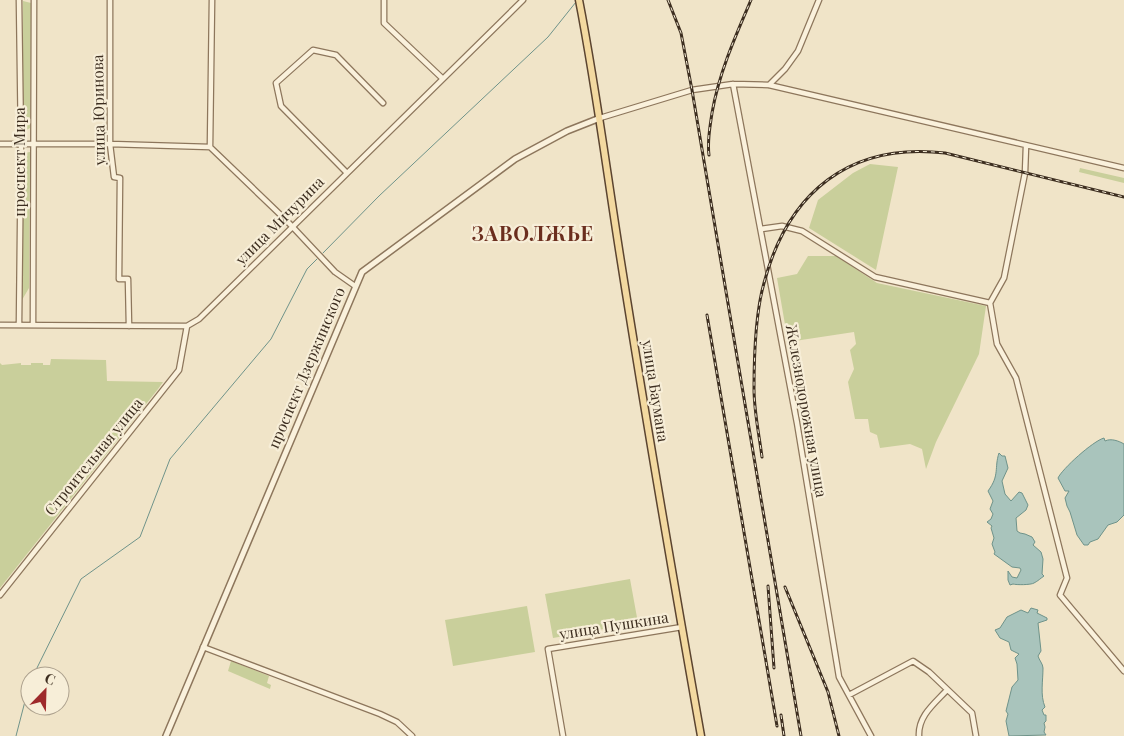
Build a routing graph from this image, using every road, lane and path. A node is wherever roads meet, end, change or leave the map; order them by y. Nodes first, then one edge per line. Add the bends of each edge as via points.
1 (19, 0) edge
2 (34, 0) edge
3 (110, 0) edge
4 (212, 0) edge
5 (384, 0) edge
6 (523, 0) edge
7 (579, 0) edge
8 (819, 0) edge
9 (442, 78) junction
10 (733, 84) junction
11 (769, 85) junction
12 (383, 103) dead end
13 (600, 118) junction
14 (0, 144) edge
15 (21, 144) junction
16 (33, 144) junction
17 (110, 144) junction
18 (1026, 146) junction
19 (210, 147) junction
20 (1124, 168) edge
21 (346, 172) junction
22 (292, 226) junction
23 (761, 229) junction
24 (355, 286) junction
25 (990, 303) junction
26 (0, 324) edge
27 (19, 325) junction
28 (33, 325) junction
29 (129, 326) junction
30 (187, 326) junction
31 (0, 595) edge
32 (682, 627) junction
33 (203, 647) junction
34 (1124, 671) edge
35 (947, 690) junction
36 (849, 695) junction
37 (166, 736) edge
38 (412, 736) edge
39 (562, 736) edge
40 (701, 736) edge
41 (871, 736) edge
42 (919, 736) edge
43 (976, 736) edge

1 - 15 street, проспект Мира
2 - 16 street, проспект Мира
3 - 17 street, улица Юринова
4 - 19 street
5 - 9 street via 384,23
6 - 9 street, улица Мичурина
7 - 13 main road, улица Баумана
8 - 11 street via 798,50
9 - 21 street, улица Мичурина
10 - 11 street
10 - 13 street via 692,90
10 - 23 street, Железнодорожная улица
11 - 18 street
12 - 21 street via 336,55 313,50 276,83 280,106
13 - 24 street, проспект Дзержинского via 567,130 515,159 366,268
13 - 32 main road, улица Баумана
14 - 15 street
15 - 16 street
15 - 27 street, проспект Мира
16 - 17 street
16 - 28 street, проспект Мира
17 - 19 street
17 - 29 street, улица Юринова via 114,177 120,178 119,279 128,279
18 - 20 street
18 - 25 street via 1004,278
19 - 22 street
21 - 22 street, улица Мичурина
22 - 24 street via 335,272
22 - 30 street, улица Мичурина via 199,319
23 - 25 street via 782,226 802,231 875,276
23 - 36 street, Железнодорожная улица via 839,677
24 - 33 street, проспект Дзержинского
25 - 34 street via 997,344 1016,378 1067,578 1060,596
26 - 27 street
27 - 28 street
28 - 29 street
29 - 30 street
30 - 31 street, Строительная улица via 179,370
32 - 39 street, улица Пушкина via 548,649
32 - 40 main road, улица Баумана
33 - 37 street, проспект Дзержинского
33 - 38 street via 380,714 397,722
35 - 36 street via 913,661
35 - 42 street via 923,716
35 - 43 street via 972,713
36 - 41 street, Железнодорожная улица

